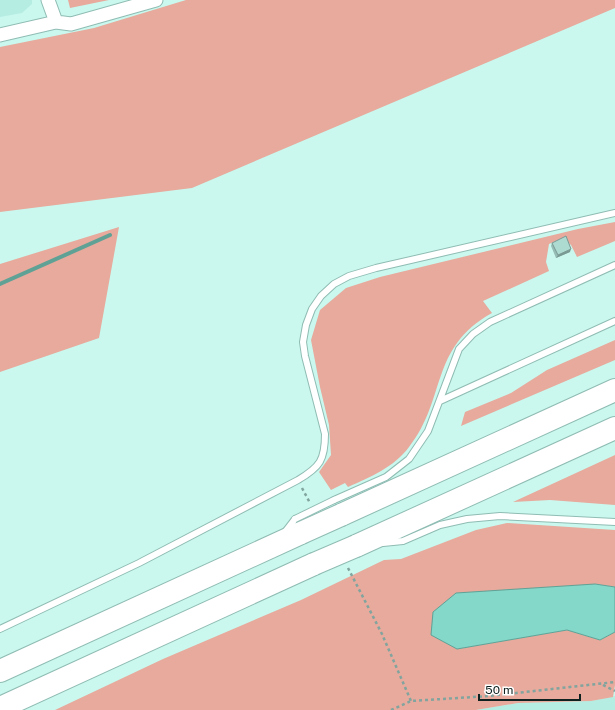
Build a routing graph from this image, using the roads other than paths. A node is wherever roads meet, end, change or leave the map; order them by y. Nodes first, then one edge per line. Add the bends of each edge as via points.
1 (48, 0) edge
2 (156, 0) edge
3 (56, 22) junction
4 (0, 35) edge
5 (615, 213) edge
6 (615, 265) edge
7 (615, 321) edge
8 (615, 390) edge
9 (440, 401) junction
10 (615, 428) edge
11 (338, 508) junction
12 (615, 522) edge
13 (356, 546) junction
14 (0, 629) edge
15 (0, 671) edge
16 (0, 708) edge

1 - 3 street
2 - 3 street via 71,24
3 - 4 street
5 - 14 lane via 376,268 349,276 334,284 312,309 306,325 304,342 325,434 325,449 321,462 298,480 139,563
6 - 9 lane via 490,322 473,334 460,349 450,368
7 - 9 lane
8 - 11 highway
9 - 11 lane via 428,431 409,459
10 - 13 highway
11 - 15 highway, bridge via 298,526 272,547
12 - 13 lane via 500,516 467,519 440,526 403,541
13 - 16 highway, bridge

